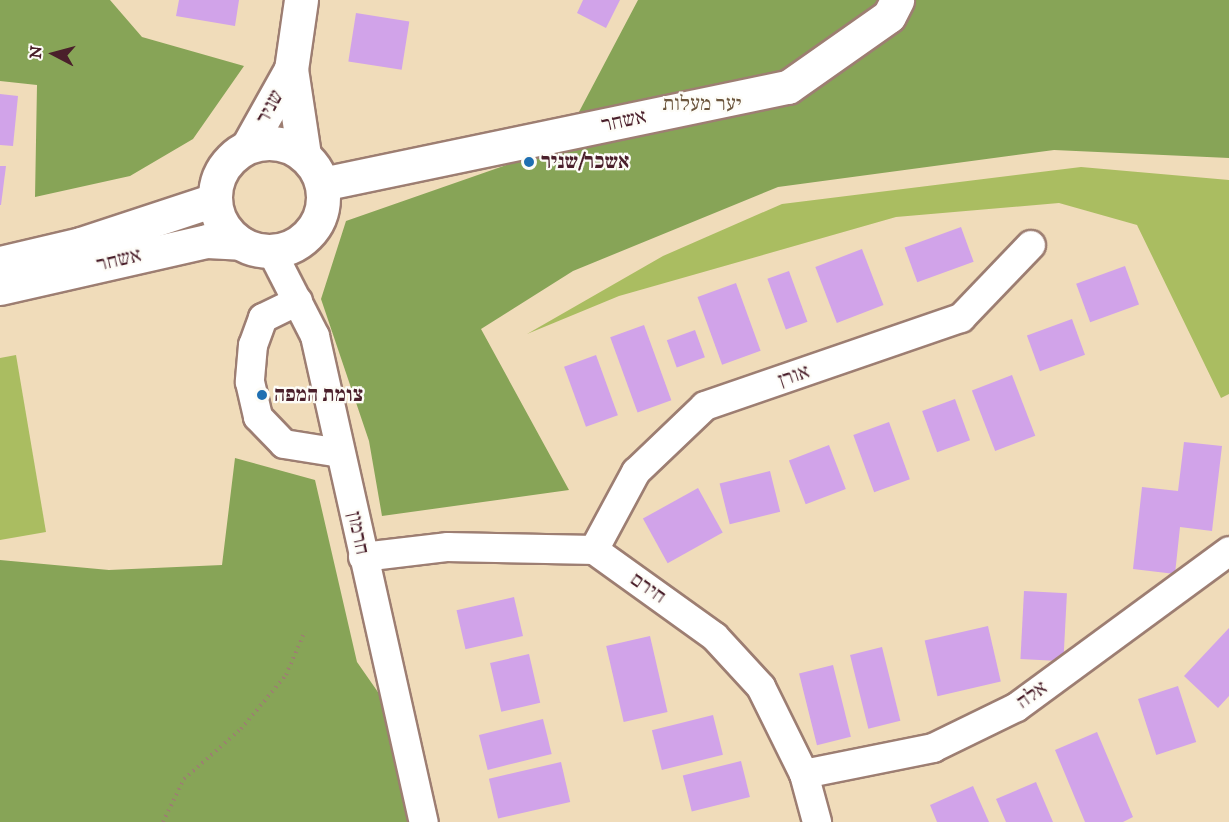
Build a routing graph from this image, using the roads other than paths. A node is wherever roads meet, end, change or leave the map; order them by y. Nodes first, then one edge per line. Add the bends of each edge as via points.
1 (301, 0) edge
2 (897, 0) edge
3 (291, 69) junction
4 (248, 146) junction
5 (304, 155) junction
6 (322, 183) junction
7 (214, 200) junction
8 (240, 243) junction
9 (1031, 245) dead end
10 (272, 252) junction
11 (0, 263) edge
12 (0, 288) edge
13 (298, 301) junction
14 (340, 453) junction
15 (594, 550) junction
16 (1229, 551) edge
17 (363, 557) junction
18 (804, 774) junction
19 (424, 822) edge
20 (817, 822) edge

1 - 3 main road, שניר
2 - 6 main road, אשחר via 889,16 789,87
3 - 4 main road, שניר
3 - 5 main road, שניר
4 - 5 main road via 285,144
4 - 7 main road via 223,168
5 - 6 main road
6 - 10 main road via 323,199 313,229 302,241
7 - 8 main road via 218,217
7 - 11 main road, אשחר via 114,235
8 - 10 main road
8 - 12 main road, אשחר via 207,241
9 - 15 street, אורן via 962,318 705,406 636,472
10 - 13 street, חרמון
13 - 14 street, חרמון via 315,336
13 - 14 street via 263,318 253,345 250,382 258,417 284,444
14 - 17 street, חרמון
15 - 17 street via 448,547
15 - 18 street, חירם via 715,637 761,687
16 - 18 street, אלה via 1017,707 933,748
17 - 19 street, חרמון
18 - 20 street, חירם

